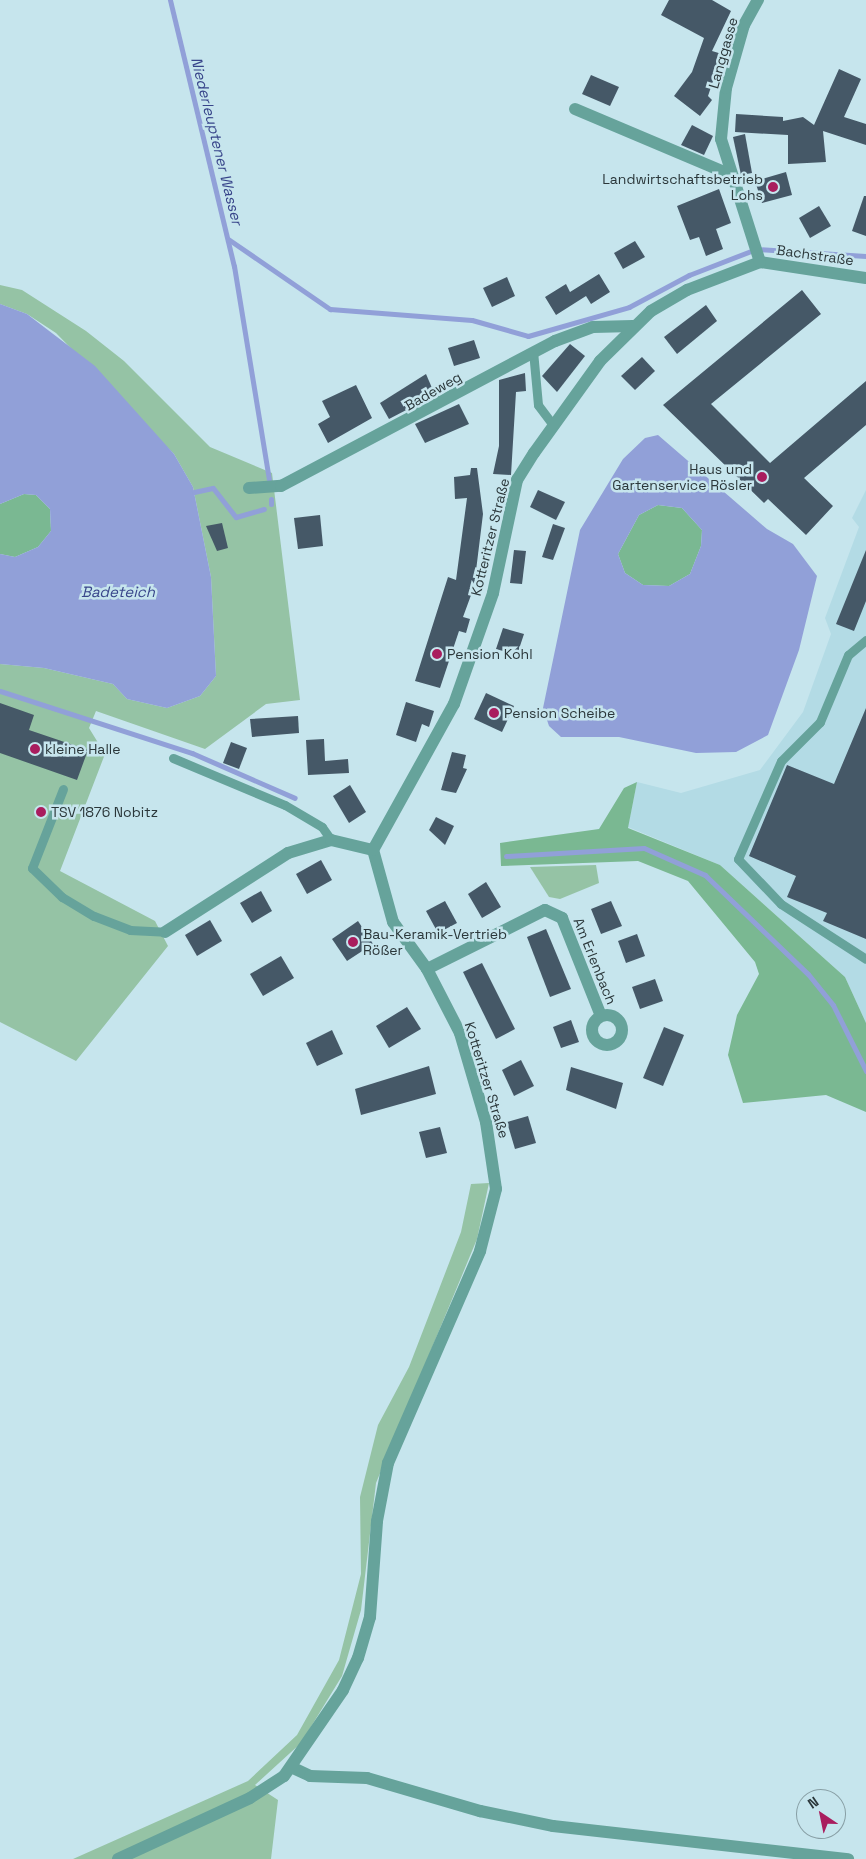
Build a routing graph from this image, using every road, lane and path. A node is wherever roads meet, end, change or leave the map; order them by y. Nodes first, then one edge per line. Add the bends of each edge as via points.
1 (758, 0) edge
2 (575, 109) dead end
3 (731, 175) junction
4 (759, 259) junction
5 (866, 278) edge
6 (633, 326) junction
7 (533, 352) junction
8 (554, 426) junction
9 (248, 488) dead end
10 (866, 640) edge
11 (173, 758) dead end
12 (63, 789) dead end
13 (331, 840) junction
14 (373, 850) junction
15 (165, 932) joint
16 (866, 959) edge
17 (427, 969) junction
18 (601, 1016) dead end
19 (292, 1767) junction
20 (118, 1859) edge
21 (848, 1859) edge

1 - 3 street, Langgasse via 744,25 726,88 721,139
2 - 3 street
3 - 4 street, Langgasse
4 - 5 street, Bachstraße
4 - 6 street, Kotteritzer Straße via 687,290
6 - 7 street, Badeweg via 593,327
6 - 8 street, Kotteritzer Straße via 600,361
7 - 8 lane via 538,405
7 - 9 street, Badeweg via 281,486
8 - 14 street, Kotteritzer Straße via 518,480 493,593 454,704
10 - 16 lane via 848,655 820,722 780,761 738,860 782,904
11 - 13 lane via 285,805 322,826
12 - 15 lane via 32,868 62,897 94,916 130,930
13 - 14 street
13 - 15 street via 288,853
14 - 17 street, Kotteritzer Straße via 393,922
17 - 18 street, Am Erlenbach via 545,910 562,918
17 - 19 street, Kotteritzer Straße via 460,1033 486,1122 496,1188 480,1251 388,1463 377,1521 370,1617 358,1658 343,1690
19 - 20 street via 250,1798
19 - 21 street via 310,1776 367,1778 480,1811 553,1826

